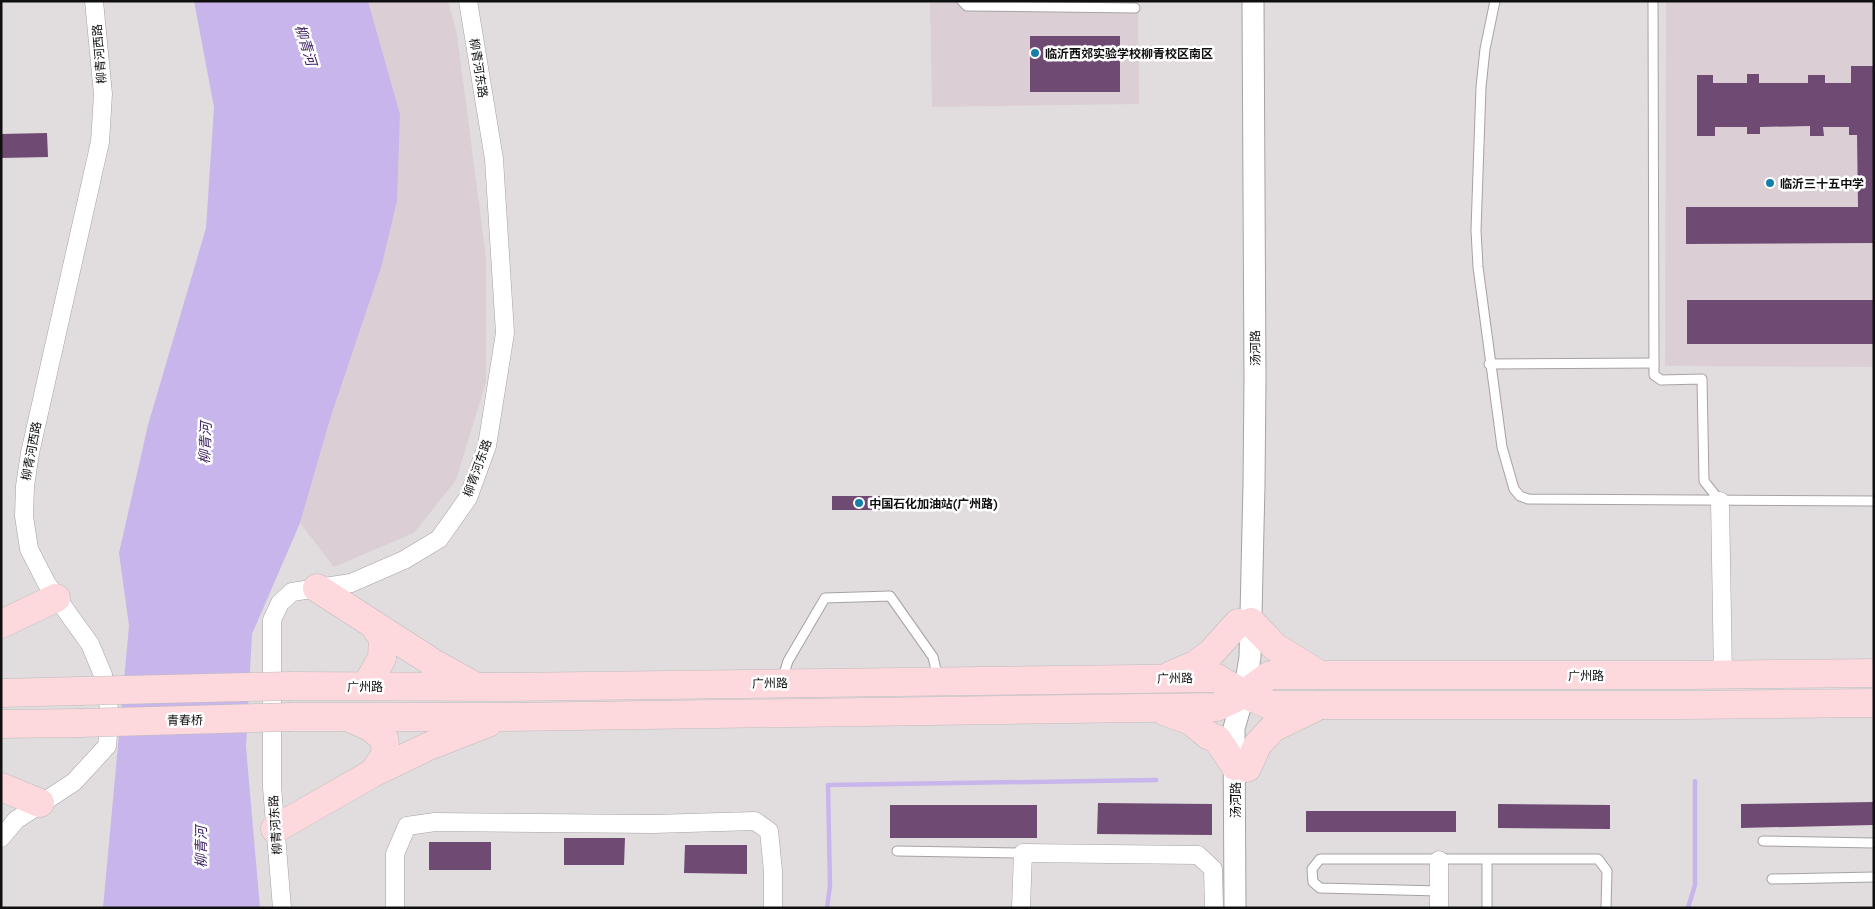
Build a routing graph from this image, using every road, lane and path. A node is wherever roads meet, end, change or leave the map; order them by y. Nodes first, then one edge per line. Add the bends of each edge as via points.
1 (94, 1) edge
2 (468, 1) edge
3 (962, 1) edge
4 (1240, 1) edge
5 (1253, 1) edge
6 (1495, 1) edge
7 (1653, 1) edge
8 (1135, 8) dead end
9 (1654, 363) junction
10 (1490, 364) junction
11 (1874, 500) edge
12 (1720, 501) junction
13 (317, 588) junction
14 (56, 598) junction
15 (1244, 623) junction
16 (1, 624) edge
17 (373, 624) junction
18 (1874, 673) edge
19 (1320, 675) junction
20 (1723, 675) junction
21 (1163, 678) junction
22 (938, 681) junction
23 (782, 683) junction
24 (366, 686) junction
25 (475, 687) junction
26 (5, 691) edge
27 (1244, 694) junction
28 (1874, 703) edge
29 (1320, 705) junction
30 (1158, 708) junction
31 (291, 717) joint
32 (347, 717) junction
33 (506, 717) junction
34 (4, 725) edge
35 (1241, 767) junction
36 (374, 773) junction
37 (1, 788) edge
38 (40, 804) junction
39 (275, 829) junction
40 (1, 838) edge
41 (1763, 841) dead end
42 (1874, 842) edge
43 (897, 851) dead end
44 (1023, 853) junction
45 (1440, 860) junction
46 (1487, 860) junction
47 (1874, 877) edge
48 (1772, 879) dead end
49 (1439, 900) edge
50 (282, 908) edge
51 (395, 908) edge
52 (772, 908) edge
53 (1021, 908) edge
54 (1214, 908) edge
55 (1235, 908) edge
56 (1248, 908) edge
57 (1487, 908) edge
58 (1606, 908) edge

1 - 14 street, 柳青河西路 via 103,94 100,142 25,486 24,516 29,549
2 - 13 street, 柳青河东路 via 494,158 505,333 488,446 468,498 439,539 404,560 351,583
3 - 8 lane via 967,6
4 - 15 street, 汤河路
5 - 15 street, 汤河路 via 1255,379
6 - 10 lane via 1481,87 1476,230
7 - 9 lane
9 - 10 lane
9 - 12 lane via 1654,375 1661,380 1702,379 1704,481
10 - 12 lane via 1502,447 1514,489 1520,496 1528,499
11 - 12 lane
12 - 20 street
13 - 17 main road
13 - 39 street, 柳青河东路 via 292,592 280,603 272,620
14 - 16 main road
14 - 38 street, 柳青河西路 via 90,644 104,675 110,714 107,746 74,782
15 - 19 main road
15 - 21 main road via 1195,665
15 - 27 street, 汤河路 via 1250,657
17 - 24 main road via 383,638 382,658
17 - 25 main road
18 - 20 main road, 广州路
19 - 20 main road, 广州路
19 - 27 main road, 广州路 via 1270,675
21 - 22 main road, 广州路
21 - 27 main road, 广州路 via 1217,678
22 - 23 main road, 广州路
22 - 23 lane via 933,657 890,596 881,596 825,598 788,662
23 - 25 main road, 广州路
24 - 25 main road, 广州路
24 - 26 main road, 广州路, bridge
27 - 29 main road, 广州路 via 1270,705
27 - 30 main road, 广州路 via 1217,707
27 - 35 street, 汤河路 via 1234,728
28 - 29 main road, 广州路
29 - 35 main road via 1273,728
30 - 33 main road, 广州路
30 - 35 main road via 1191,721 1217,739
31 - 32 main road, 广州路
31 - 34 main road, 青春桥, bridge
32 - 33 main road, 广州路
32 - 36 main road via 370,727 384,738 386,754
33 - 36 main road via 429,746
35 - 55 street, 汤河路
35 - 56 street, 汤河路
36 - 39 main road
37 - 38 main road
38 - 40 street, 柳青河西路 via 16,820
39 - 50 street, 柳青河东路
41 - 42 lane
43 - 44 lane
44 - 53 street
44 - 54 street via 1198,855 1212,869
45 - 46 lane
45 - 49 street
45 - 49 lane via 1320,859 1312,869 1313,882 1320,888
46 - 57 lane
46 - 58 lane via 1598,859 1607,871
47 - 48 lane
51 - 52 street via 395,854 407,826 435,822 653,824 755,821 769,831

